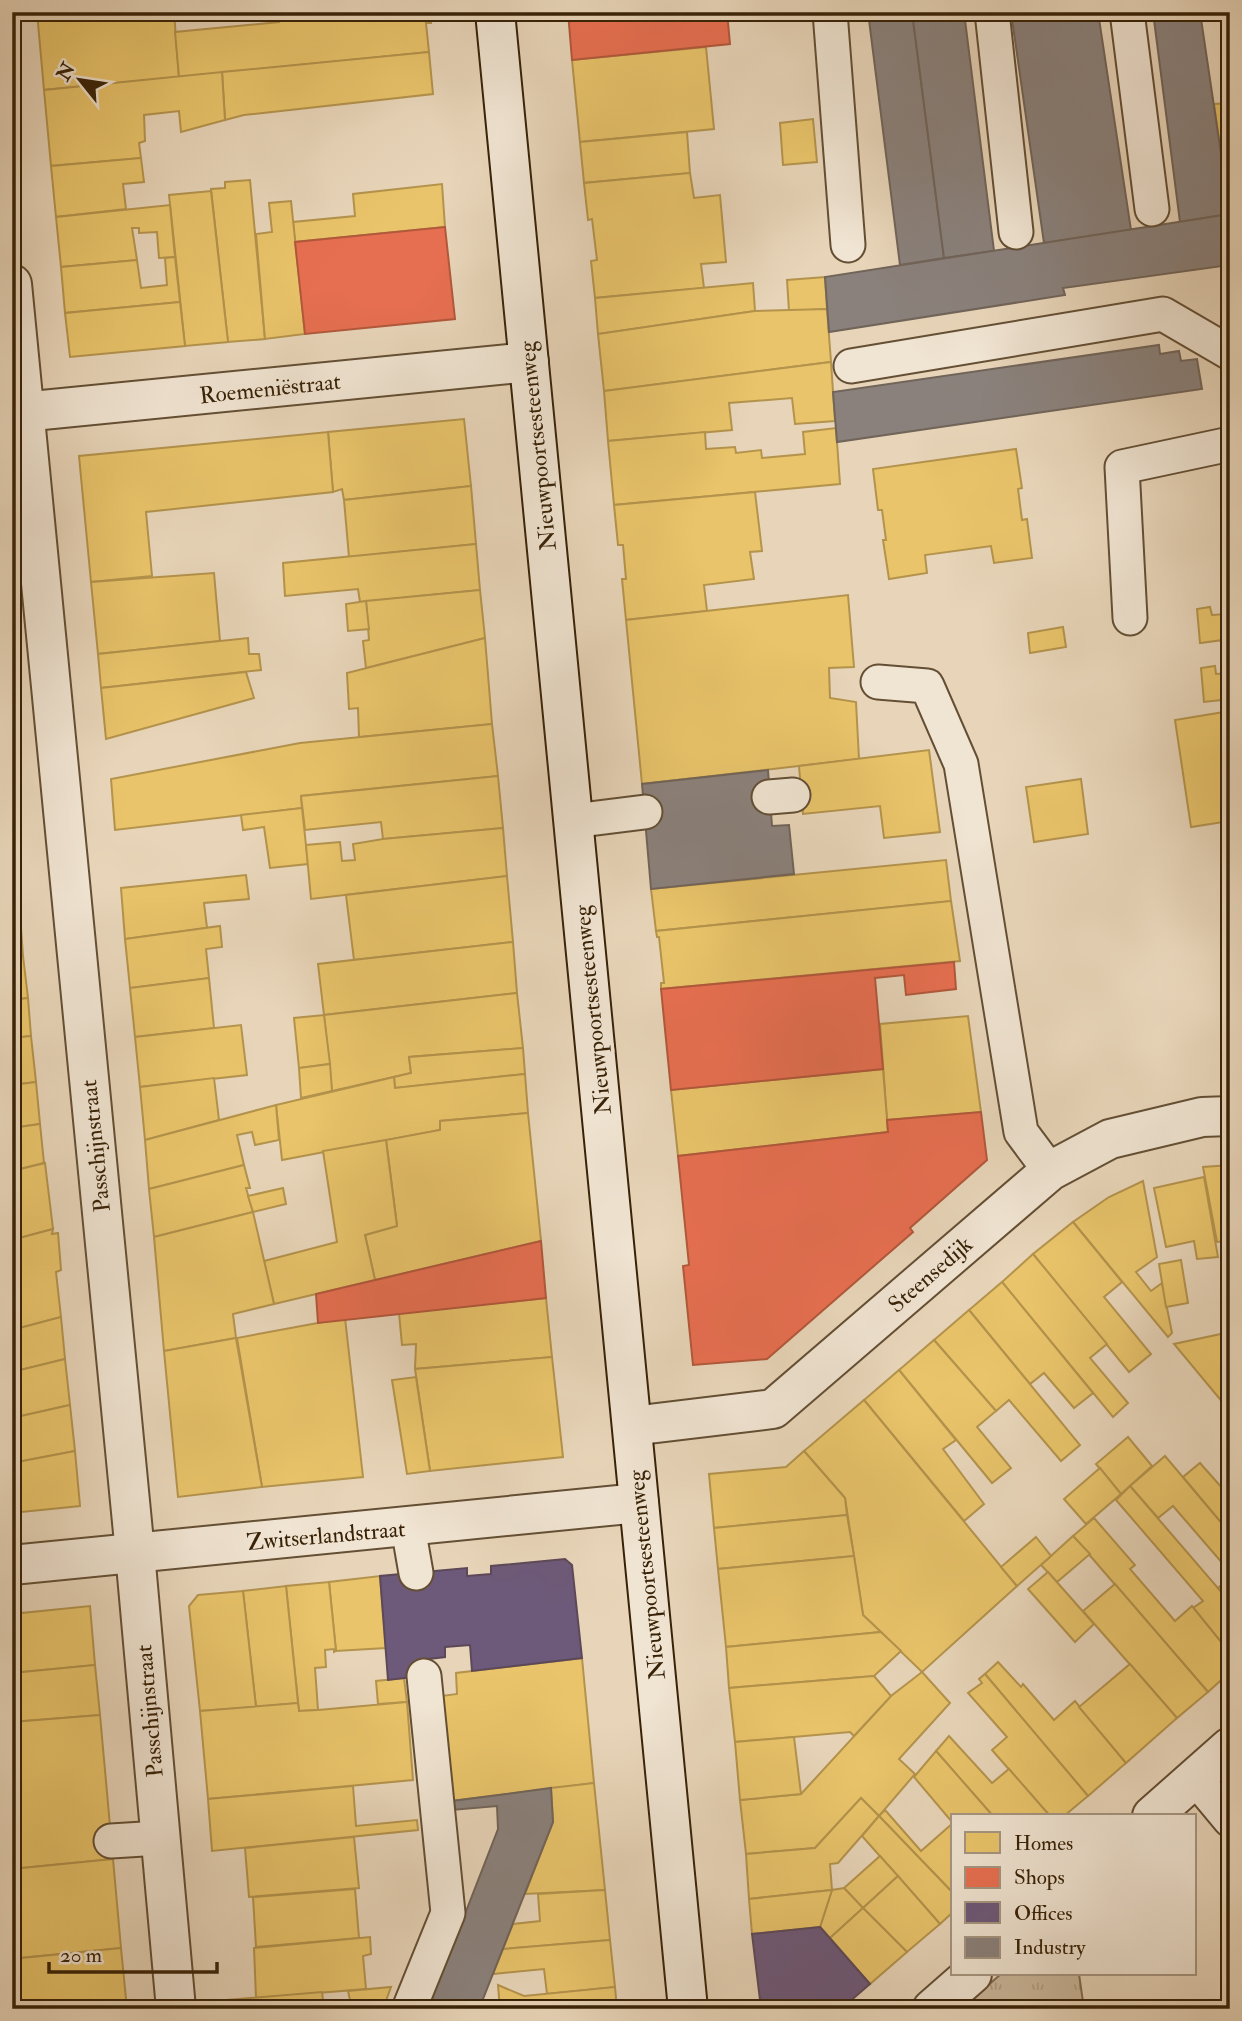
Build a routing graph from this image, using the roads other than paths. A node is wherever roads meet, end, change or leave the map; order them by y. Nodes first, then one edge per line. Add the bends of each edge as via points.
1 (495, 12) edge
2 (830, 12) edge
3 (992, 12) edge
4 (1127, 12) edge
5 (1152, 209) dead end
6 (1016, 232) dead end
7 (848, 245) dead end
8 (12, 284) edge
9 (1230, 353) edge
10 (529, 362) junction
11 (851, 366) dead end
12 (18, 413) edge
13 (1230, 444) edge
14 (1130, 618) dead end
15 (878, 682) dead end
16 (645, 812) dead end
17 (573, 821) junction
18 (1230, 1116) edge
19 (1050, 1171) junction
20 (632, 1426) junction
21 (639, 1503) junction
22 (408, 1527) junction
23 (135, 1553) junction
24 (12, 1565) edge
25 (416, 1573) dead end
26 (424, 1676) dead end
27 (1230, 1747) edge
28 (1195, 1778) junction
29 (1154, 1814) edge
30 (1230, 1820) edge
31 (160, 1838) junction
32 (111, 1841) dead end
33 (970, 1976) edge
34 (176, 2009) edge
35 (409, 2009) edge
36 (688, 2009) edge
37 (932, 2009) edge

1 - 10 street, Nieuwpoortsesteenweg
2 - 7 lane
3 - 6 lane
4 - 5 lane
8 - 12 street, Passchijnstraat
9 - 11 lane via 1163,314
10 - 12 street, Roemeniëstraat
10 - 17 street, Nieuwpoortsesteenweg
12 - 23 street, Passchijnstraat
13 - 14 lane via 1122,467
15 - 19 lane via 927,686 961,764 1021,1132
16 - 17 lane
17 - 20 street, Nieuwpoortsesteenweg
18 - 19 street, Steensedijk via 1202,1117 1110,1139
19 - 20 street, Steensedijk via 773,1409
20 - 21 street, Nieuwpoortsesteenweg
21 - 22 street, Zwitserlandstraat
21 - 36 street, Nieuwpoortsesteenweg
22 - 23 street, Zwitserlandstraat
22 - 25 lane
23 - 24 street, Zwitserlandstraat
23 - 31 street, Passchijnstraat
26 - 35 lane via 448,1913
27 - 28 street
28 - 29 street
28 - 30 lane
31 - 32 lane
31 - 34 street, Passchijnstraat
33 - 37 street

